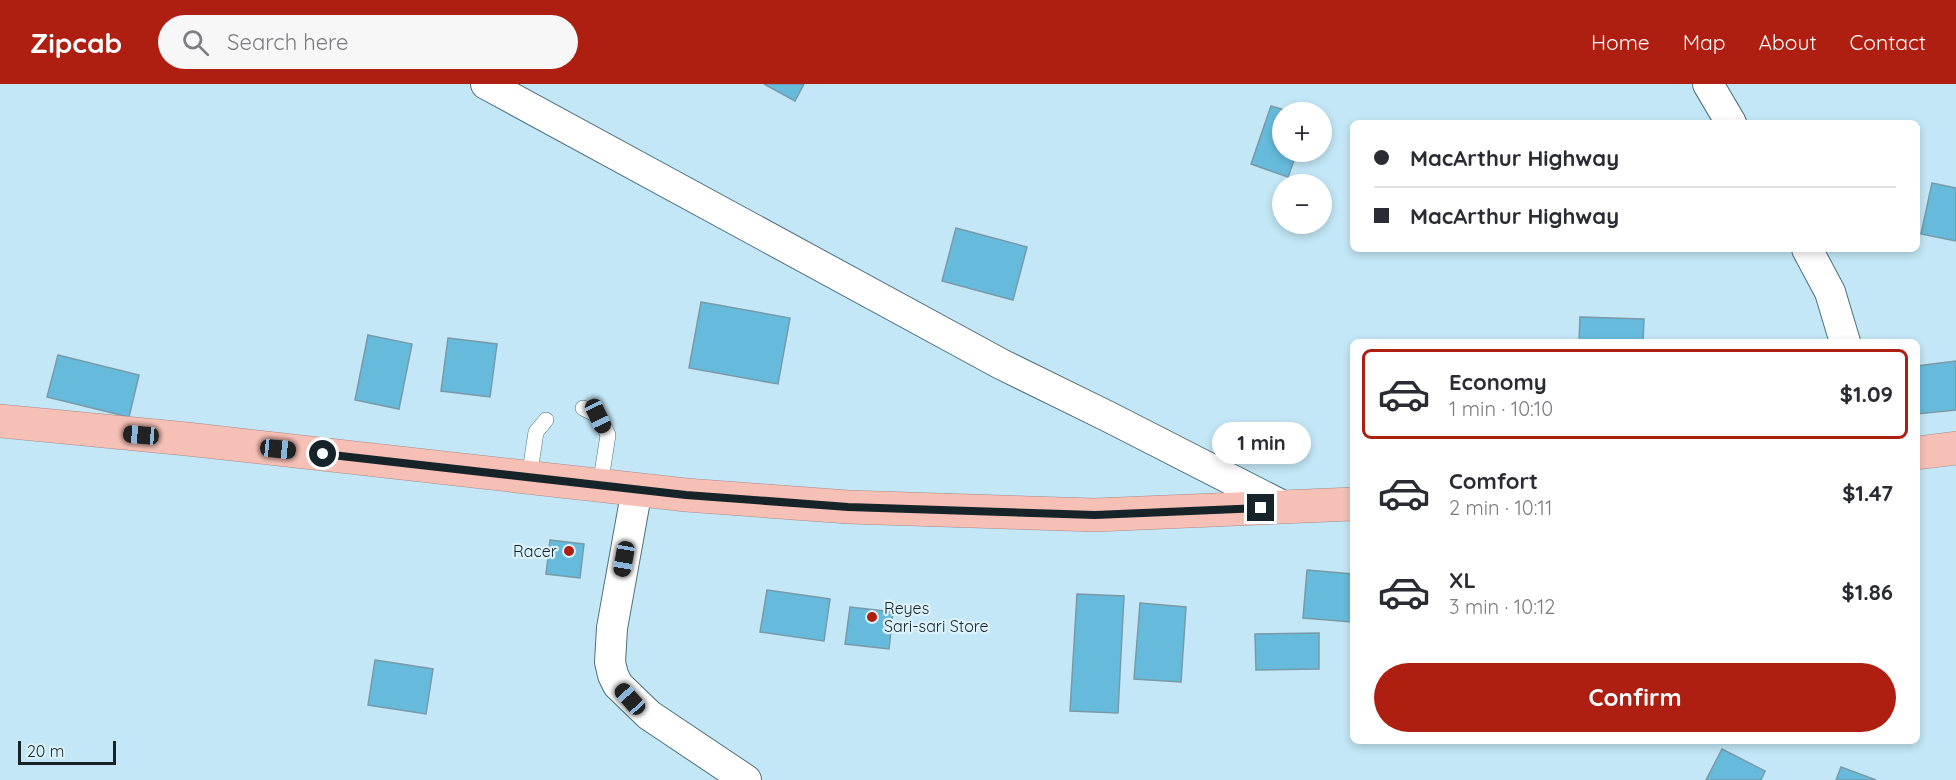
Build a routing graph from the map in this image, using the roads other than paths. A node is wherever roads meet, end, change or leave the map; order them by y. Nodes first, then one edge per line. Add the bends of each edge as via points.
1 (486, 84) edge
2 (1708, 84) edge
3 (1729, 120) edge
4 (1809, 252) edge
5 (1844, 339) edge
6 (583, 408) dead end
7 (546, 420) dead end
8 (0, 421) edge
9 (1956, 448) edge
10 (1920, 453) edge
11 (529, 478) junction
12 (600, 486) junction
13 (637, 489) junction
14 (1350, 504) edge
15 (1285, 507) junction
16 (746, 780) edge

1 - 15 street via 991,358
2 - 3 street
4 - 5 street via 1830,292
6 - 12 lane via 598,416 608,435
7 - 11 lane via 536,432
8 - 11 highway
9 - 10 highway
11 - 12 highway
12 - 13 highway
13 - 15 highway via 848,507 1095,515
13 - 16 street via 612,628 613,675 649,715
14 - 15 highway

